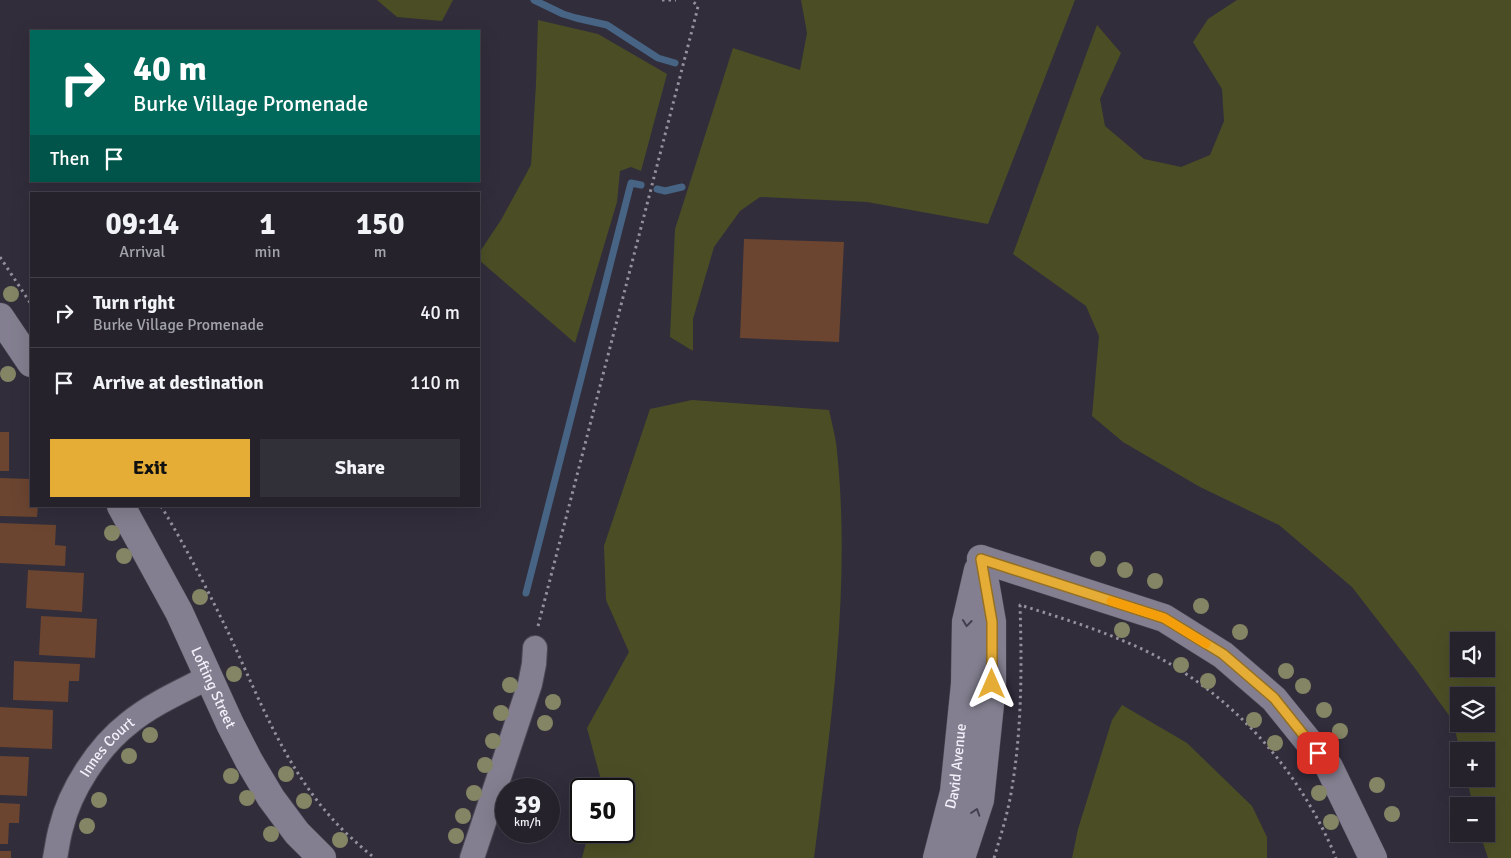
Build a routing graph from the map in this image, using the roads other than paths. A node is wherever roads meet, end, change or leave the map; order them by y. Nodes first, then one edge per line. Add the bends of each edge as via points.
1 (0, 316) edge
2 (30, 361) edge
3 (122, 507) edge
4 (981, 559) junction
5 (535, 648) dead end
6 (208, 677) junction
7 (55, 858) edge
8 (322, 858) edge
9 (472, 858) edge
10 (937, 858) edge
11 (961, 858) edge
12 (1373, 858) edge

1 - 2 street
3 - 6 street, Lofting Street via 179,612
4 -> 10 street, David Avenue via 966,622 965,684 954,792
11 -> 4 street, David Avenue via 980,800 992,684 992,622
4 - 12 street via 1164,618 1223,654 1274,698 1329,767
5 - 9 street via 527,693
6 - 7 street, Innes Court via 154,706 108,743 74,793 61,827
6 - 8 street, Lofting Street via 271,798 297,833

